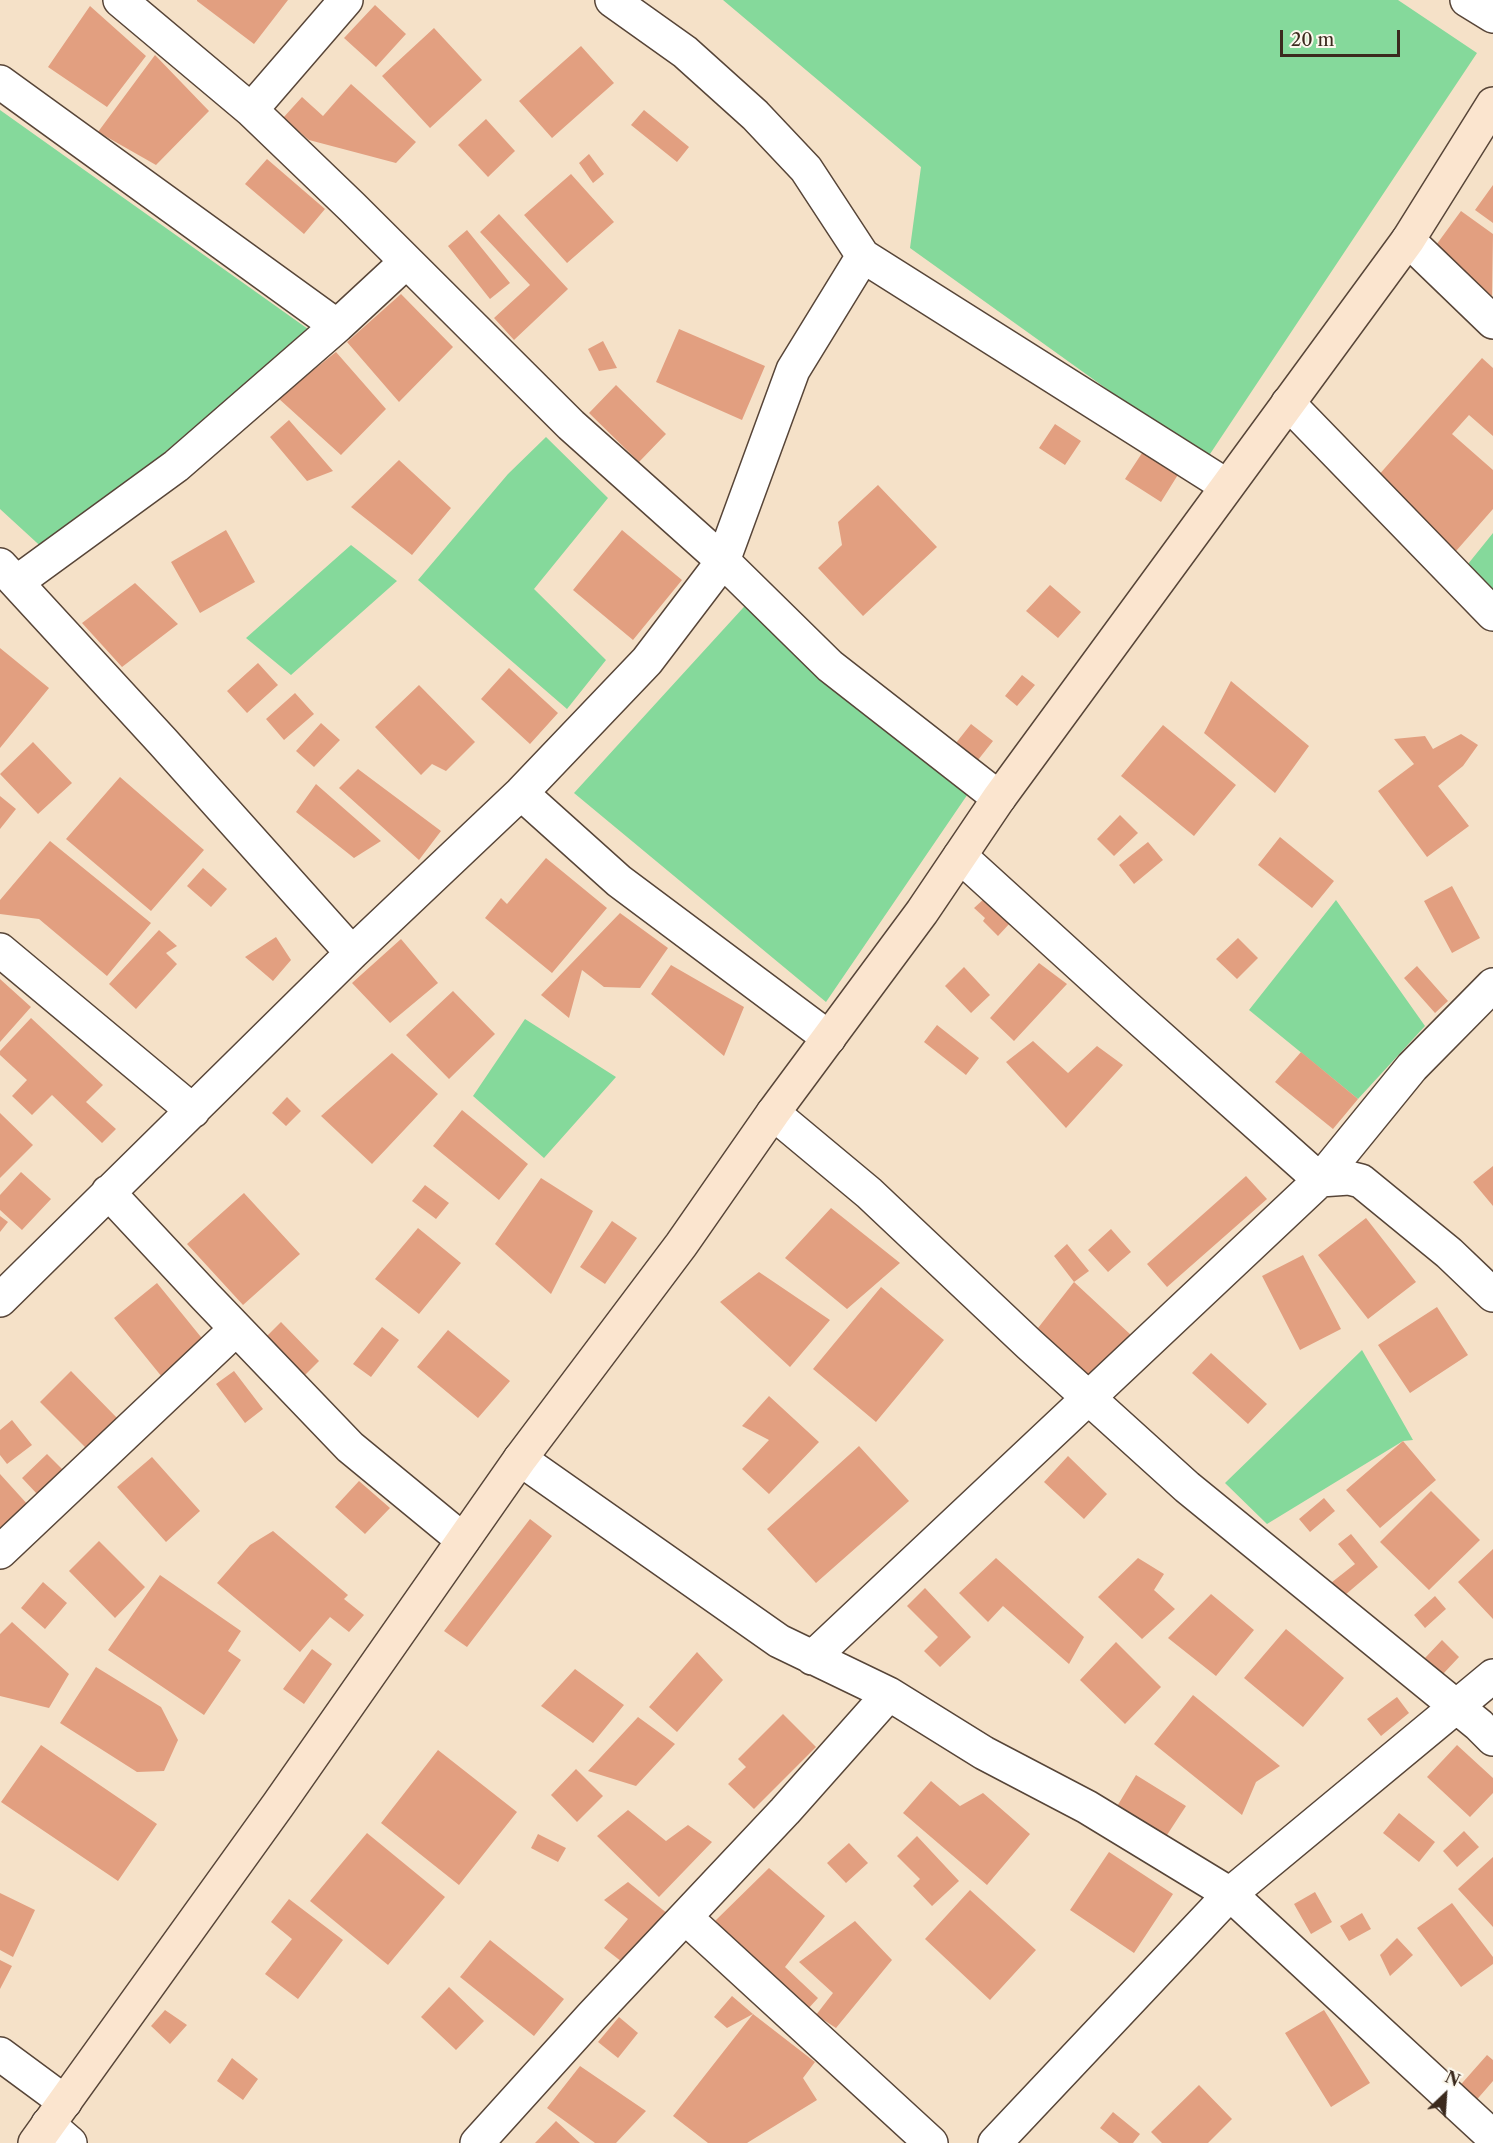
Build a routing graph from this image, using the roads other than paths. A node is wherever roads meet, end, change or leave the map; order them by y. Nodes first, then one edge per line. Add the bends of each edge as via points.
1 (120, 0) edge
2 (346, 0) edge
3 (612, 0) edge
4 (1467, 0) edge
5 (1493, 16) edge
6 (0, 82) edge
7 (1493, 104) edge
8 (251, 110) junction
9 (1408, 240) junction
10 (863, 256) junction
11 (406, 262) junction
12 (1493, 322) edge
13 (337, 326) junction
14 (1288, 403) junction
15 (1227, 486) junction
16 (723, 561) junction
17 (9, 573) edge
18 (1493, 614) edge
19 (521, 793) junction
20 (999, 798) junction
21 (960, 856) junction
22 (0, 950) edge
23 (352, 952) junction
24 (1493, 985) edge
25 (829, 1038) junction
26 (193, 1111) junction
27 (773, 1113) junction
28 (1320, 1180) junction
29 (108, 1192) junction
30 (1493, 1295) edge
31 (0, 1300) edge
32 (237, 1329) junction
33 (1090, 1399) junction
34 (520, 1459) junction
35 (463, 1540) junction
36 (0, 1552) edge
37 (812, 1658) junction
38 (1493, 1676) edge
39 (889, 1694) junction
40 (1456, 1706) junction
41 (1493, 1739) edge
42 (1230, 1894) junction
43 (686, 1918) junction
44 (0, 2054) edge
45 (55, 2128) edge
46 (1493, 2137) edge
47 (477, 2143) edge
48 (931, 2143) edge
49 (995, 2143) edge

1 - 8 street
2 - 8 street
3 - 10 street via 685,52 755,115 806,169
4 - 5 street
6 - 13 street
7 - 9 street
8 - 11 street
9 - 12 street
9 - 14 street
10 - 15 street
10 - 16 street via 793,370
11 - 13 street
11 - 16 street via 571,425
13 - 17 street via 176,466
14 - 15 street
14 - 18 street
15 - 20 street
16 - 19 street via 647,661
16 - 20 street via 830,666
17 - 23 street
19 - 23 street
19 - 25 street via 619,881
20 - 21 street
21 - 25 street
21 - 28 street
22 - 26 street
23 - 26 street
24 - 28 street via 1412,1067
25 - 27 street
26 - 29 street
27 - 33 street via 869,1193
27 - 34 street via 681,1245
28 - 30 street via 1361,1181 1449,1253
28 - 33 street
29 - 31 street
29 - 32 street
32 - 35 street via 350,1447
32 - 36 street
33 - 37 street
33 - 40 street via 1187,1487
34 - 35 street
34 - 37 street via 779,1641
35 - 45 street
37 - 39 street
38 - 40 street
39 - 42 street
39 - 43 street
40 - 41 street
40 - 42 street
42 - 46 street
42 - 49 street
43 - 47 street
43 - 48 street
44 - 45 street

